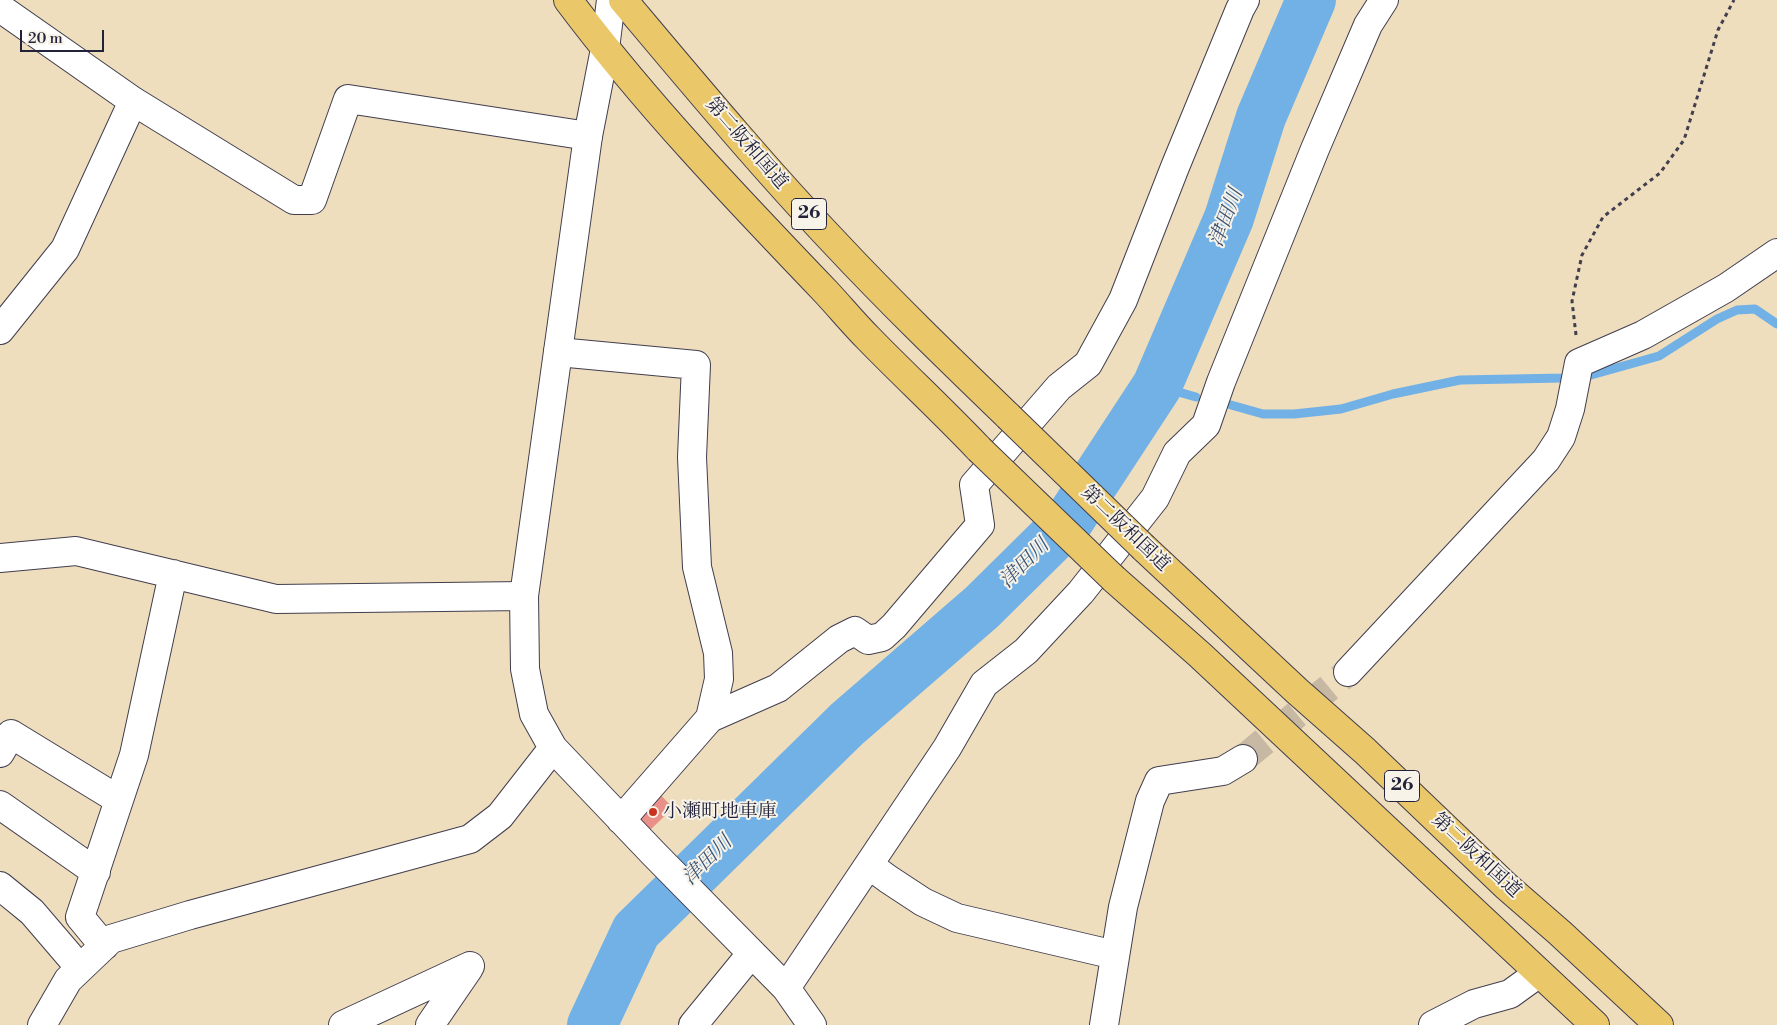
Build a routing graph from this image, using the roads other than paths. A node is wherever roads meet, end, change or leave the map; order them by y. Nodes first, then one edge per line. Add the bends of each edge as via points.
1 (568, 0) edge
2 (611, 0) edge
3 (623, 0) edge
4 (1245, 0) edge
5 (1384, 0) edge
6 (0, 8) edge
7 (605, 48) junction
8 (133, 101) junction
9 (588, 136) junction
10 (1777, 253) edge
11 (0, 330) edge
12 (558, 352) junction
13 (0, 558) edge
14 (173, 574) junction
15 (524, 596) junction
16 (1348, 672) tunnel mouth
17 (710, 718) junction
18 (553, 748) junction
19 (0, 754) edge
20 (1243, 758) tunnel mouth
21 (119, 800) junction
22 (0, 805) edge
23 (621, 820) junction
24 (869, 865) junction
25 (96, 872) junction
26 (0, 886) edge
27 (104, 946) junction
28 (751, 954) junction
29 (1115, 955) junction
30 (80, 968) junction
31 (1539, 973) junction
32 (786, 988) junction
33 (42, 1025) edge
34 (344, 1025) edge
35 (430, 1025) edge
36 (693, 1025) edge
37 (812, 1025) edge
38 (1104, 1025) edge
39 (1433, 1025) edge
40 (1595, 1025) edge
41 (1659, 1025) edge

1 - 7 highway, 26
2 - 7 street
3 - 41 highway, 第二阪和国道 / 26, bridge via 834,242 923,333 1144,548
4 - 17 street via 1123,300 1088,364 1059,387 974,485 980,525 882,637 868,640 855,632 839,640 778,688
5 - 24 street via 1368,25 1312,158 1220,382 1206,426 1177,453 1155,498 1081,592 1026,651 984,684 947,748
6 - 8 street
7 - 9 street
7 - 31 highway, 26, bridge via 768,232 979,449 1114,580 1200,655
8 - 9 street via 294,200 312,200 348,99
8 - 11 street via 65,250
9 - 12 street
10 - 16 street via 1726,288 1577,373 1561,437 1546,460
12 - 15 street
12 - 17 street via 696,365 692,457 697,567 718,653 719,679
13 - 14 street via 76,551
14 - 15 street via 276,599
14 - 21 street via 134,755
15 - 18 street via 525,669 534,714
17 - 23 street
18 - 23 street
18 - 27 street via 500,816 470,839 190,915 111,939
19 - 21 street via 11,734
20 - 29 street via 1223,771 1159,781 1150,801
21 - 25 street
22 - 25 street
23 - 28 street
24 - 29 street via 923,902 957,918
24 - 32 street
25 - 27 street via 80,917
26 - 30 street via 32,912
27 - 30 street
28 - 32 street
28 - 36 street
29 - 38 street
30 - 33 street via 68,980
31 - 39 street via 1510,994 1474,1004
31 - 40 highway, 26
32 - 37 street
34 - 35 street via 470,966

